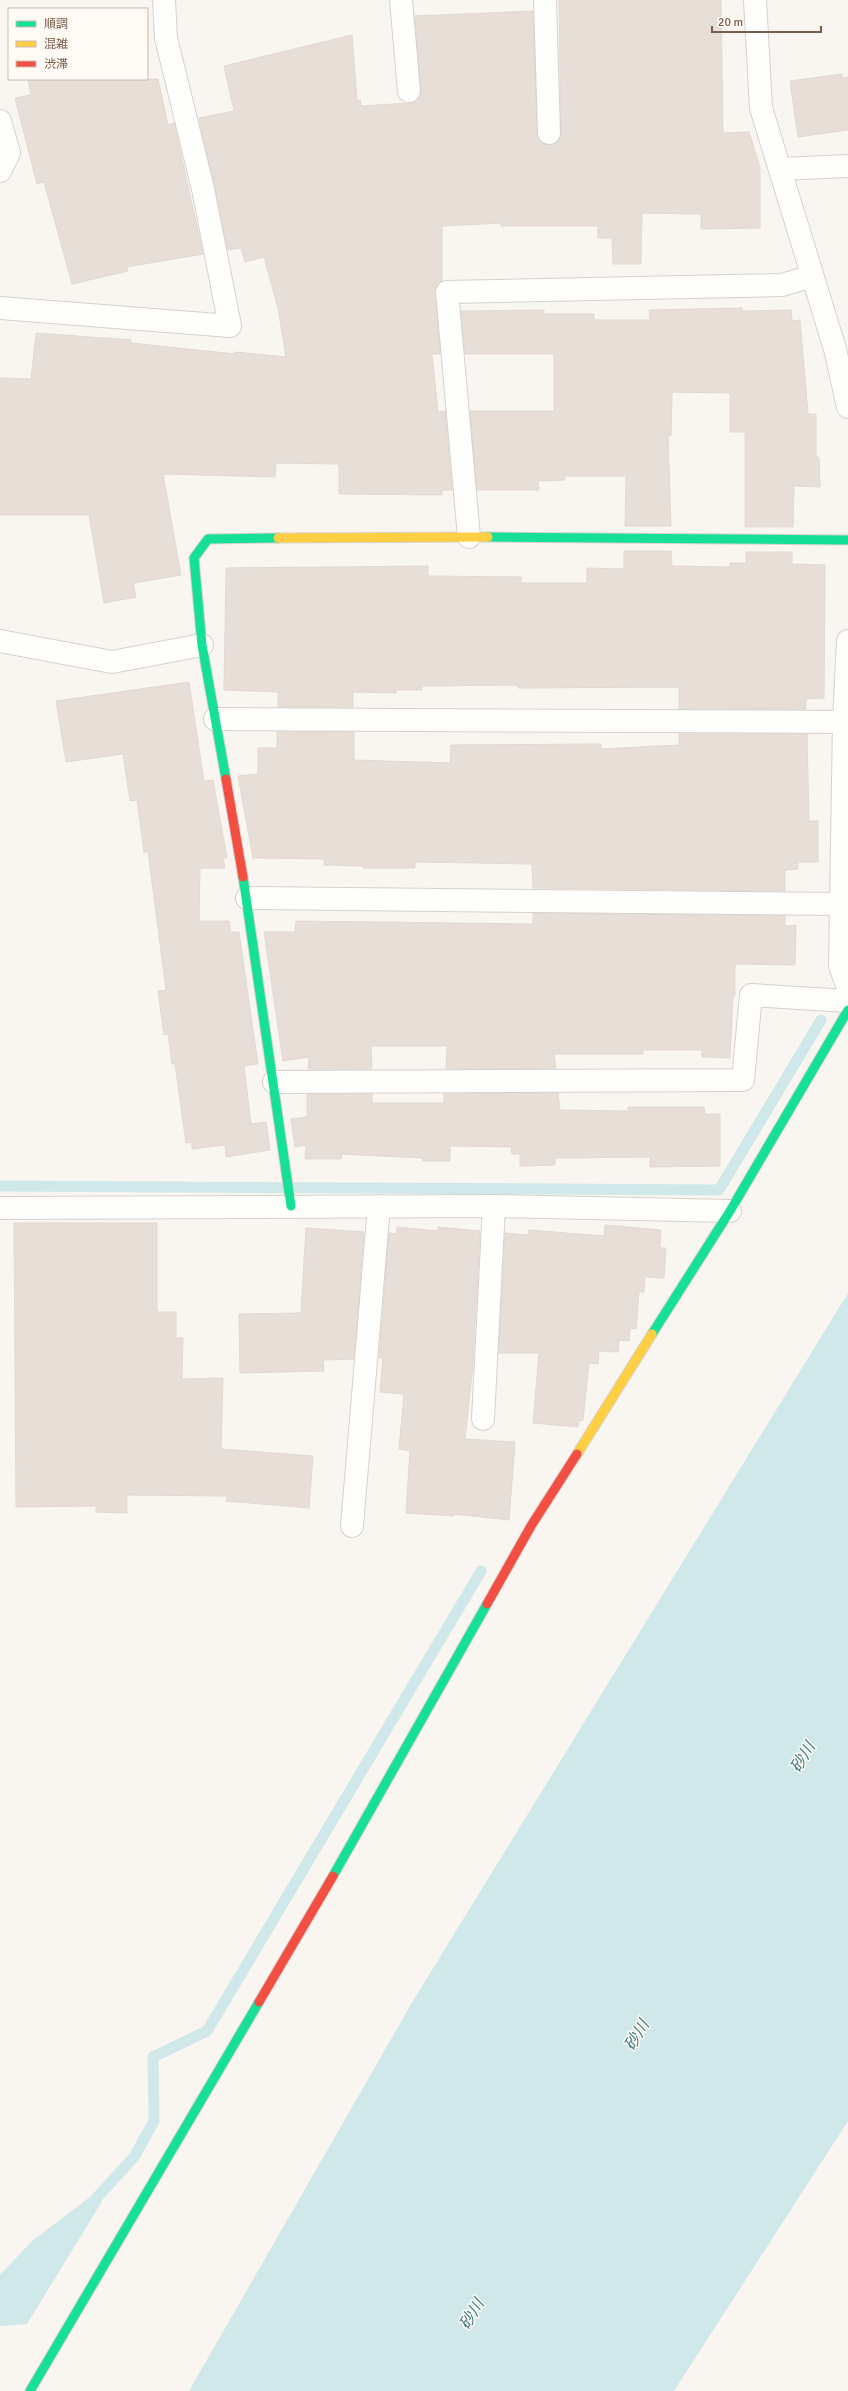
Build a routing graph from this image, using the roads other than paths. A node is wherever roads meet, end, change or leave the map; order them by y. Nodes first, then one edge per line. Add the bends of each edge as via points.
1 (164, 0) edge
2 (401, 0) edge
3 (545, 0) edge
4 (755, 0) edge
5 (409, 90) dead end
6 (0, 121) edge
7 (549, 133) dead end
8 (848, 166) edge
9 (780, 169) junction
10 (0, 171) edge
11 (812, 276) junction
12 (0, 308) edge
13 (847, 397) edge
14 (469, 537) junction
15 (848, 540) edge
16 (0, 640) edge
17 (848, 642) edge
18 (202, 645) junction
19 (215, 719) junction
20 (846, 722) edge
21 (247, 898) junction
22 (841, 904) junction
23 (848, 988) edge
24 (848, 1001) edge
25 (848, 1010) edge
26 (274, 1082) junction
27 (290, 1201) junction
28 (379, 1206) junction
29 (494, 1206) junction
30 (0, 1208) edge
31 (730, 1211) junction
32 (483, 1419) dead end
33 (352, 1526) dead end
34 (30, 2391) edge

1 - 12 street via 166,38 203,189 230,326
2 - 5 street
3 - 7 street
4 - 9 street via 761,108
6 - 10 street via 9,153
8 - 9 street
9 - 11 street
11 - 13 street via 836,350
11 - 14 street via 782,285 446,292
14 - 15 street
14 - 18 street via 208,539 194,558
16 - 18 street via 112,662
17 - 20 street
18 - 19 street
19 - 20 street
19 - 21 street
20 - 22 street
21 - 22 street
21 - 26 street
22 - 23 street via 840,966
24 - 26 street via 751,995 744,1080
25 - 31 street
26 - 27 street
27 - 28 street
27 - 30 street
28 - 29 street
28 - 33 street
29 - 31 street
29 - 32 street
31 - 34 street via 532,1526 348,1850

